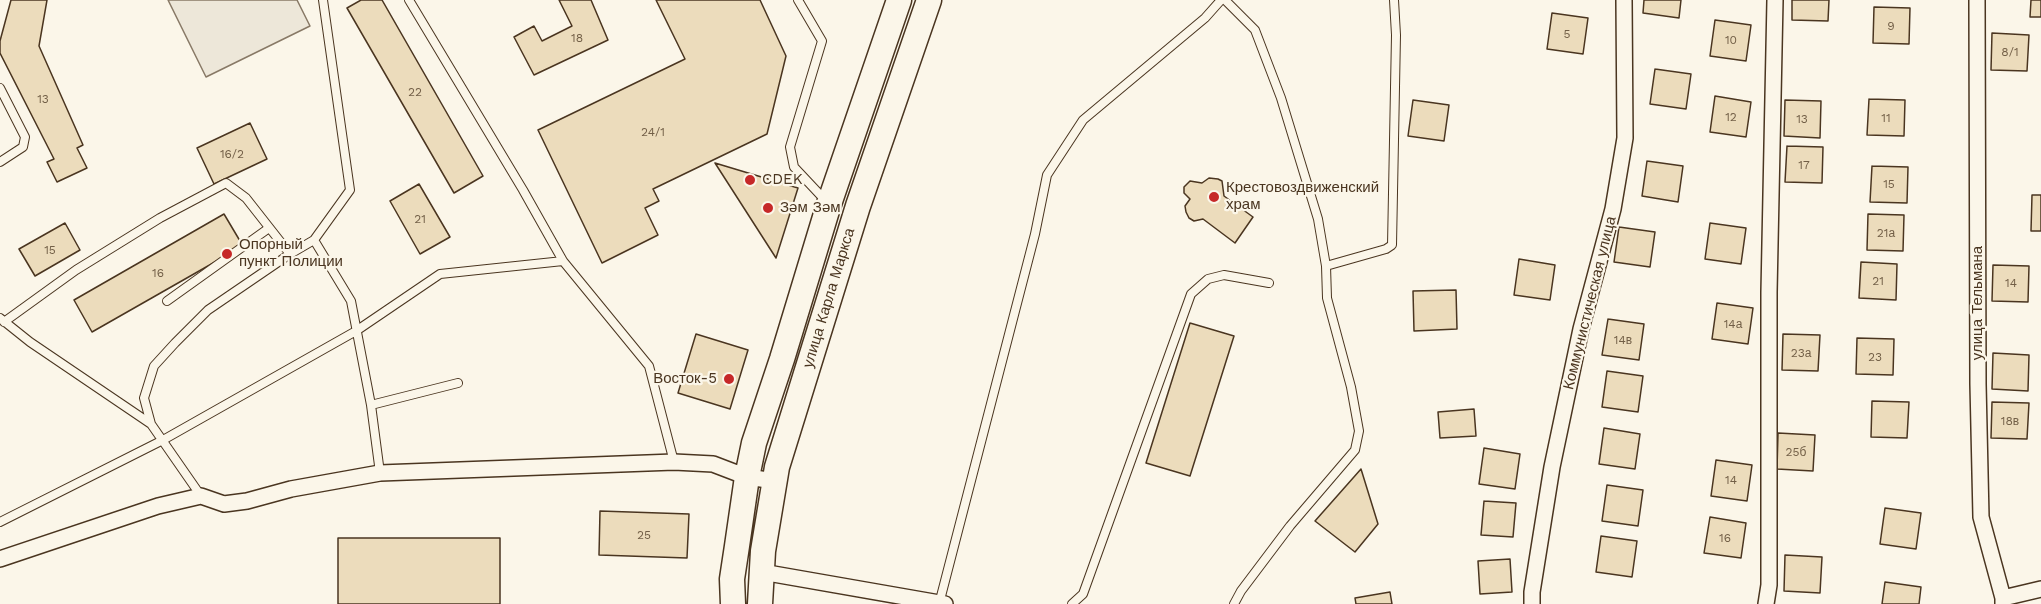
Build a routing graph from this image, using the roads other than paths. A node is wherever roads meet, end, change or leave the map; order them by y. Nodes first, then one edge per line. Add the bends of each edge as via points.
1 (323, 0) edge
2 (409, 0) edge
3 (898, 0) edge
4 (929, 0) edge
5 (1223, 0) edge
6 (1394, 0) edge
7 (1624, 0) edge
8 (1775, 0) edge
9 (1977, 0) edge
10 (800, 1) edge
11 (0, 88) edge
12 (0, 162) edge
13 (829, 204) junction
14 (269, 228) junction
15 (314, 240) junction
16 (290, 254) junction
17 (562, 261) junction
18 (1326, 266) junction
19 (1269, 283) dead end
20 (167, 301) dead end
21 (2, 320) edge
22 (356, 331) junction
23 (458, 383) dead end
24 (371, 405) junction
25 (151, 424) junction
26 (163, 440) junction
27 (674, 462) junction
28 (380, 473) junction
29 (747, 477) junction
30 (775, 481) junction
31 (201, 496) junction
32 (0, 522) edge
33 (0, 559) edge
34 (762, 572) junction
35 (2041, 590) edge
36 (2003, 601) edge
37 (733, 604) edge
38 (760, 604) edge
39 (941, 604) edge
40 (1071, 604) edge
41 (1234, 604) edge
42 (1532, 604) edge
43 (1766, 604) edge

1 - 15 lane via 350,190
2 - 17 lane
3 - 13 main road, улица Карла Маркса
4 - 30 main road, улица Карла Маркса via 858,206
5 - 18 lane via 1255,30 1281,98 1318,219
5 - 39 lane via 1083,120 1047,175
6 - 18 lane via 1392,245
7 - 42 street, Коммунистическая улица via 1625,138 1613,209 1581,329 1552,467
8 - 43 street
9 - 36 street, улица Тельмана via 1982,517
10 - 13 lane via 822,41 790,147 794,167
11 - 12 lane via 25,137 23,147
13 - 29 main road, улица Карла Маркса via 754,443
14 - 16 lane
14 - 20 lane
14 - 21 lane via 246,198 226,183 160,218
15 - 16 lane
15 - 22 lane via 351,301
16 - 25 lane via 208,310 154,366 144,398
17 - 22 lane via 440,274
17 - 27 lane via 649,366
18 - 41 lane via 1327,298 1359,431 1354,450 1290,526
19 - 40 lane via 1224,275 1208,279 1191,294 1083,594
21 - 25 lane
22 - 24 lane
22 - 26 lane
23 - 24 lane
24 - 28 lane
25 - 26 lane
26 - 31 lane
26 - 32 lane
27 - 28 street
27 - 29 street via 713,464
28 - 31 street via 248,501 224,504
29 - 30 street
29 - 37 main road, улица Карла Маркса via 732,579
30 - 34 main road, улица Карла Маркса
31 - 33 street via 158,506
34 - 38 main road, улица Карла Маркса
34 - 39 street
35 - 36 street

